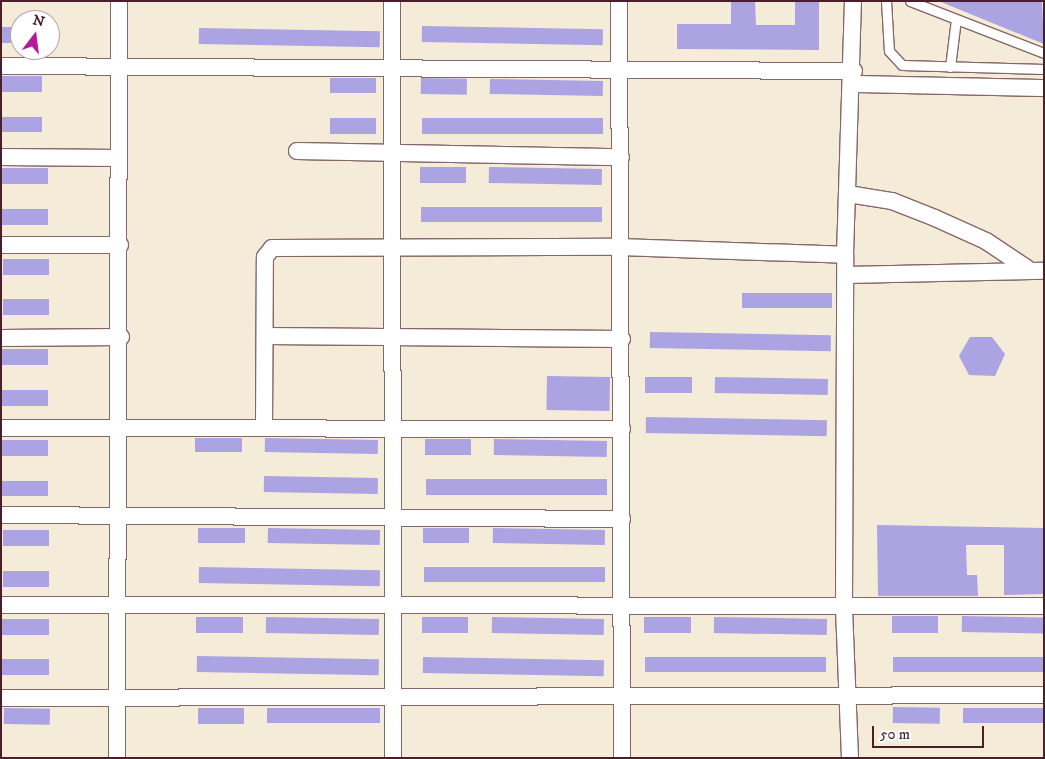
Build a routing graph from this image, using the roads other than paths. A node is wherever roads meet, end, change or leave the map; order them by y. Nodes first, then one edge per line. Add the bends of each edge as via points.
1 (119, 1) edge
2 (392, 1) edge
3 (619, 1) edge
4 (853, 1) edge
5 (886, 1) edge
6 (910, 1) edge
7 (956, 19) junction
8 (1044, 53) edge
9 (1, 66) edge
10 (950, 67) junction
11 (119, 68) junction
12 (621, 69) junction
13 (1044, 69) edge
14 (392, 71) junction
15 (854, 78) junction
16 (1044, 88) edge
17 (297, 151) dead end
18 (392, 155) junction
19 (1, 157) edge
20 (621, 157) junction
21 (120, 158) junction
22 (848, 194) junction
23 (1, 245) edge
24 (120, 245) junction
25 (392, 246) junction
26 (620, 247) junction
27 (845, 255) junction
28 (1036, 270) edge
29 (846, 275) junction
30 (266, 336) junction
31 (391, 336) junction
32 (121, 337) junction
33 (1, 338) edge
34 (622, 339) junction
35 (1, 428) edge
36 (120, 428) junction
37 (264, 428) junction
38 (391, 428) junction
39 (622, 429) junction
40 (117, 513) junction
41 (1, 515) edge
42 (622, 519) junction
43 (392, 520) junction
44 (1, 605) edge
45 (116, 606) junction
46 (394, 606) junction
47 (622, 606) junction
48 (1044, 606) edge
49 (844, 607) junction
50 (849, 694) junction
51 (622, 695) junction
52 (1044, 695) edge
53 (396, 697) junction
54 (1, 698) edge
55 (117, 699) junction
56 (117, 758) edge
57 (393, 758) edge
58 (622, 758) edge
59 (850, 758) edge

1 - 11 street
2 - 14 street
3 - 12 street
4 - 15 street
5 - 10 lane via 889,51 895,59 912,66
6 - 7 lane
7 - 8 lane
7 - 10 lane
9 - 11 street
10 - 13 lane
11 - 14 street
11 - 21 street
12 - 14 street
12 - 15 street
12 - 20 street
14 - 18 street
15 - 16 street
15 - 22 street
17 - 18 street
18 - 20 street
18 - 25 street
19 - 21 street
20 - 26 street
21 - 24 street
22 - 27 street
22 - 28 street via 892,201 936,218 986,241
23 - 24 street
24 - 32 street
25 - 26 street
25 - 30 street via 272,248 266,257
25 - 31 street
26 - 27 street
26 - 34 street
27 - 29 street
28 - 29 street
29 - 49 street
30 - 31 street
30 - 37 street
31 - 34 street
31 - 38 street
32 - 33 street
32 - 36 street
34 - 39 street
35 - 36 street
36 - 37 street
36 - 40 street
37 - 38 street
38 - 39 street
38 - 43 street
39 - 42 street
40 - 41 street
40 - 43 street
40 - 45 street
42 - 43 street
42 - 47 street
43 - 46 street
44 - 45 street
45 - 46 street
45 - 55 street
46 - 47 street
46 - 53 street
47 - 49 street
47 - 51 street
48 - 49 street
49 - 50 street
50 - 51 street
50 - 52 street
50 - 59 street
51 - 53 street
51 - 58 street
53 - 55 street
53 - 57 street
54 - 55 street
55 - 56 street

